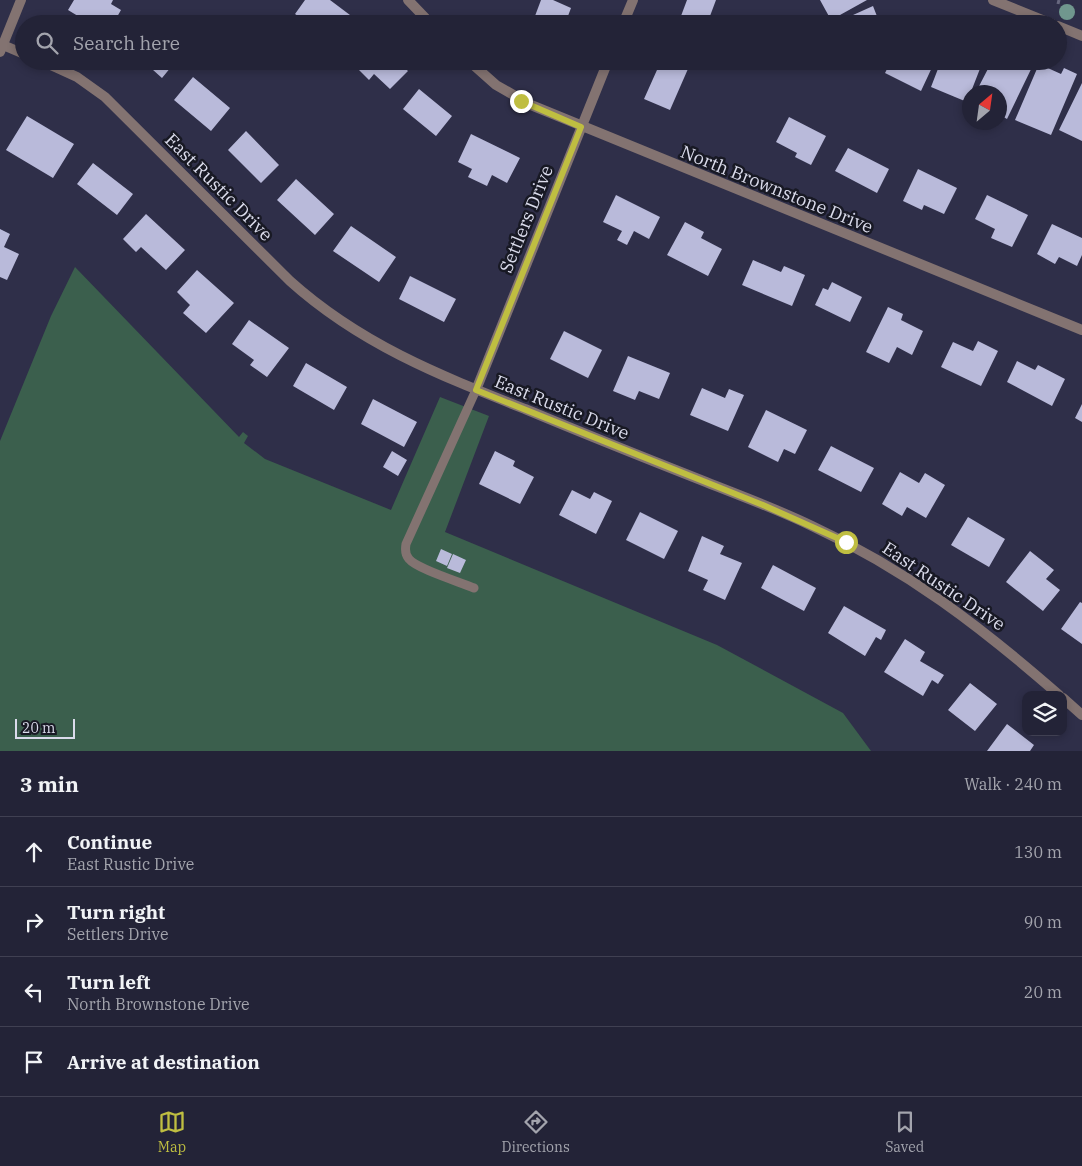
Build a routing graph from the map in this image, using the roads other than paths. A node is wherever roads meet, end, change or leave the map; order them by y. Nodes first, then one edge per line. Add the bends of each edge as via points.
1 (21, 0) edge
2 (408, 0) edge
3 (633, 0) edge
4 (993, 0) edge
5 (422, 15) edge
6 (627, 15) edge
7 (1030, 15) edge
8 (1067, 30) edge
9 (1082, 36) edge
10 (1, 49) edge
11 (15, 52) edge
12 (62, 70) edge
13 (479, 70) edge
14 (604, 70) edge
15 (581, 127) junction
16 (1082, 330) edge
17 (476, 390) junction
18 (474, 588) dead end
19 (1054, 691) edge
20 (1067, 702) edge
21 (1082, 715) edge

1 - 10 street
2 - 5 street
3 - 6 street
4 - 7 street
8 - 9 street
10 - 11 street
12 - 17 street, East Rustic Drive via 105,97 314,302 350,328 401,357
13 - 15 street, North Brownstone Drive via 521,101
14 - 15 street, Settlers Drive
15 - 16 street, North Brownstone Drive
15 - 17 street, Settlers Drive
17 - 18 lane via 405,550 417,565
17 - 19 street, East Rustic Drive via 763,505 859,548 958,611
20 - 21 street

